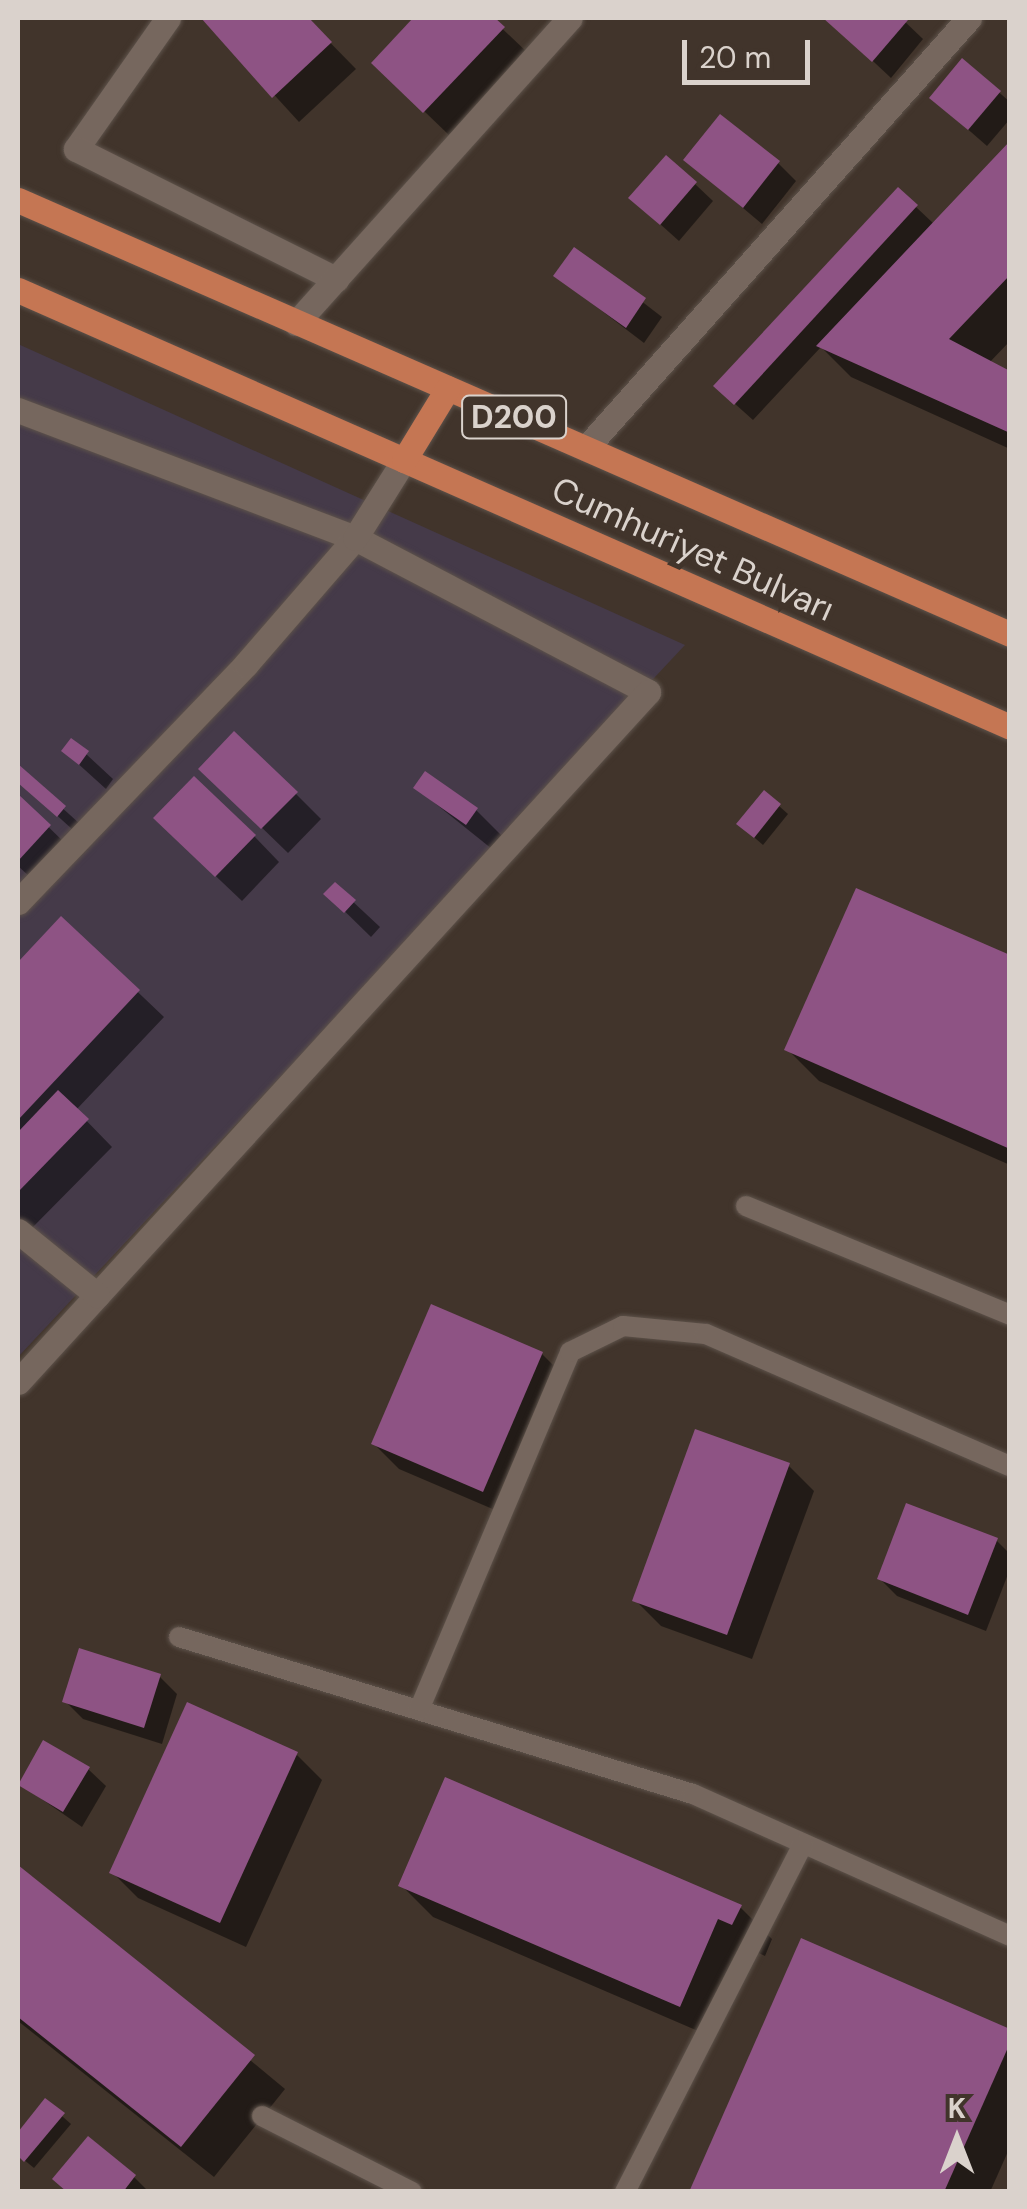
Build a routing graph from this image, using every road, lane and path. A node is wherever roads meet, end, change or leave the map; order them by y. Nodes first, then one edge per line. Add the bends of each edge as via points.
1 (168, 18) edge
2 (570, 18) edge
3 (968, 18) edge
4 (18, 200) edge
5 (336, 278) junction
6 (18, 290) edge
7 (296, 323) junction
8 (448, 388) junction
9 (22, 418) edge
10 (586, 448) junction
11 (404, 460) junction
12 (355, 538) junction
13 (1002, 623) edge
14 (1010, 727) edge
15 (18, 902) edge
16 (746, 1206) dead end
17 (18, 1230) edge
18 (97, 1294) junction
19 (1010, 1315) edge
20 (18, 1382) edge
21 (1010, 1466) edge
22 (179, 1637) dead end
23 (419, 1710) junction
24 (803, 1844) junction
25 (1010, 1936) edge
26 (262, 2116) dead end
27 (412, 2192) edge
28 (624, 2192) edge

1 - 5 street via 76,149
2 - 5 street
3 - 10 street
4 - 7 main road, Cumhuriyet Bulvarı / D200
5 - 7 street
6 - 11 main road, Cumhuriyet Bulvarı
7 - 8 main road, Cumhuriyet Bulvarı / D200
8 - 10 main road, Cumhuriyet Bulvarı / D200
8 - 11 main road
9 - 12 street
10 - 13 main road, Cumhuriyet Bulvarı / D200
11 - 12 street
11 - 14 main road, Cumhuriyet Bulvarı
12 - 15 street via 246,664
12 - 18 street via 648,692
16 - 19 lane
17 - 18 street
18 - 20 street
21 - 23 lane via 706,1334 624,1326 570,1352
22 - 23 lane
23 - 24 lane via 693,1794
24 - 25 lane
24 - 28 lane
26 - 27 lane

